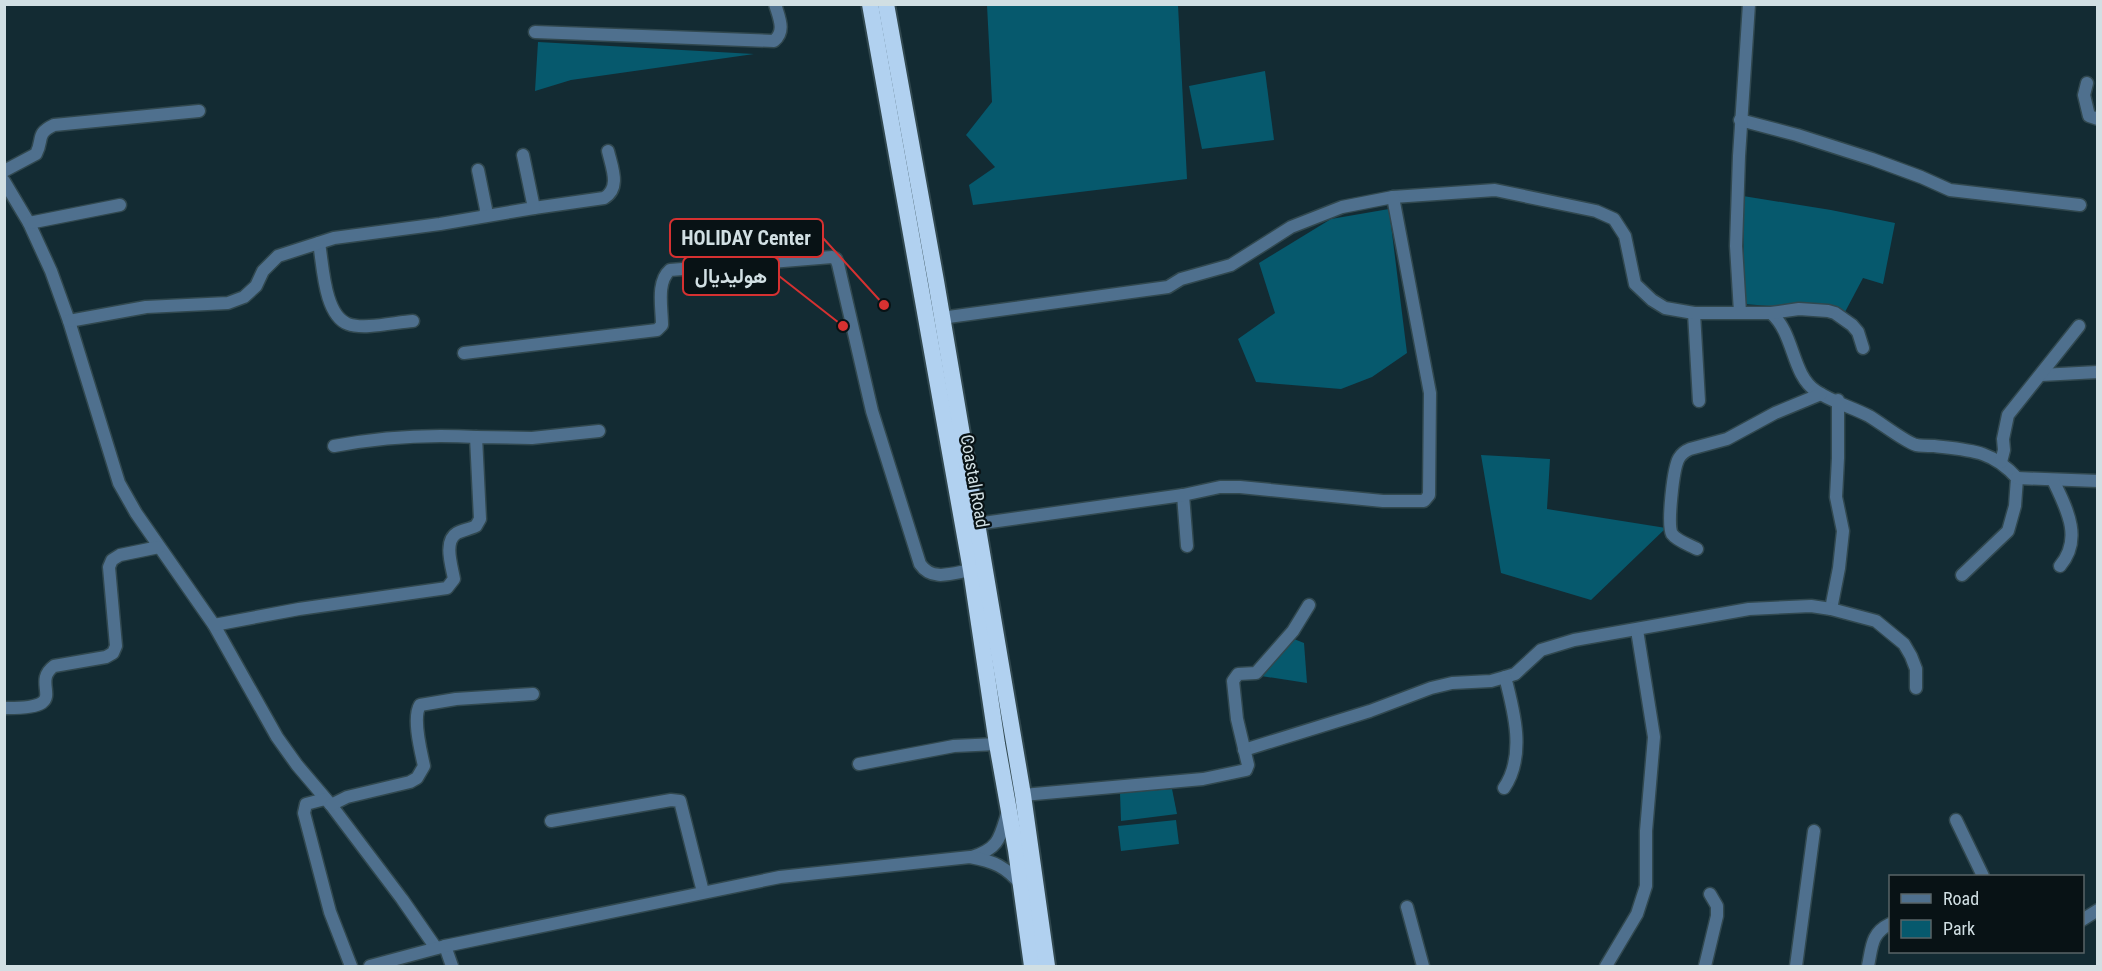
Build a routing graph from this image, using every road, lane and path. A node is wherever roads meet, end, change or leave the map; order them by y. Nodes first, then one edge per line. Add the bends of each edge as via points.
1 (775, 4) edge
2 (870, 4) edge
3 (885, 4) edge
4 (1749, 4) edge
5 (535, 32) dead end
6 (2087, 83) dead end
7 (199, 111) dead end
8 (2097, 119) edge
9 (1740, 120) junction
10 (609, 151) dead end
11 (523, 155) dead end
12 (478, 170) dead end
13 (4, 171) edge
14 (6, 188) edge
15 (1393, 197) junction
16 (120, 205) dead end
17 (2080, 205) dead end
18 (534, 208) junction
19 (485, 216) junction
20 (29, 223) junction
21 (318, 243) junction
22 (1740, 312) junction
23 (1694, 313) junction
24 (1771, 313) junction
25 (941, 318) junction
26 (69, 321) junction
27 (413, 321) dead end
28 (2079, 326) dead end
29 (1863, 348) dead end
30 (464, 353) dead end
31 (2097, 372) edge
32 (2041, 375) junction
33 (1821, 394) junction
34 (1838, 400) junction
35 (1699, 401) dead end
36 (599, 431) dead end
37 (476, 437) junction
38 (334, 446) dead end
39 (2001, 462) junction
40 (2017, 478) junction
41 (2053, 480) junction
42 (2097, 480) edge
43 (1183, 495) junction
44 (976, 524) junction
45 (1187, 546) dead end
46 (159, 547) junction
47 (1697, 549) dead end
48 (2060, 566) dead end
49 (970, 570) junction
50 (1962, 574) dead end
51 (1309, 605) dead end
52 (1831, 609) junction
53 (214, 625) junction
54 (1637, 630) junction
55 (1505, 677) junction
56 (1916, 688) dead end
57 (533, 694) dead end
58 (4, 708) edge
59 (997, 744) junction
60 (1244, 750) junction
61 (859, 764) dead end
62 (1504, 788) dead end
63 (1023, 795) junction
64 (328, 802) junction
65 (1008, 810) junction
66 (1956, 820) dead end
67 (551, 821) dead end
68 (1814, 831) dead end
69 (970, 857) junction
70 (1983, 875) edge
71 (1021, 886) junction
72 (703, 892) junction
73 (1710, 894) dead end
74 (1407, 907) dead end
75 (2097, 910) edge
76 (2084, 919) edge
77 (1889, 925) edge
78 (440, 947) junction
79 (351, 966) edge
80 (370, 966) edge
81 (452, 966) edge
82 (1032, 966) edge
83 (1047, 966) edge
84 (1423, 966) edge
85 (1606, 966) edge
86 (1705, 966) edge
87 (1796, 966) edge
88 (1868, 966) edge

1 - 5 street via 782,29 774,41
2 - 49 highway, Coastal Road
3 - 25 highway, Coastal Road
4 - 9 street
6 - 8 street via 2084,95 2089,116
7 - 13 street via 54,125 44,129 36,154
9 - 17 street via 1872,159 1950,190
9 - 22 street via 1736,246
10 - 18 street via 615,184 611,194
11 - 18 street
12 - 19 street
14 - 20 street
15 - 23 street via 1495,190 1596,211 1621,226 1635,284 1665,308
15 - 25 street via 1342,207 1291,228 1231,266 1181,279 1168,287
15 - 43 street via 1430,393 1427,499 1383,501 1240,487
16 - 20 street
18 - 19 street
19 - 21 street
20 - 26 street
21 - 26 street via 278,256 262,271 256,286 244,297 228,303 146,307
21 - 27 street via 329,302 347,324
22 - 23 street
22 - 24 street
23 - 35 street
24 - 29 street via 1799,309 1835,313 1858,332
24 - 33 street via 1786,332 1803,376
25 - 44 highway, Coastal Road
26 - 46 street via 119,483
28 - 32 street
30 - 49 street via 657,330 662,325 661,283 670,270 832,257 838,264 872,411 920,564 935,576
31 - 32 street
32 - 39 street via 2008,414
33 - 34 street
33 - 47 street via 1727,439 1685,451 1680,457 1675,468 1672,534
34 - 39 street via 1915,445 1963,448
34 - 52 street via 1836,497 1843,531
36 - 37 street via 532,438
37 - 38 street via 424,435
37 - 53 street via 480,519 476,526 456,533 451,540 454,579 447,588
39 - 40 street
40 - 41 street
40 - 50 street via 2008,531
41 - 42 street
41 - 48 street via 2072,525 2071,547
43 - 44 street
43 - 45 street
44 - 63 highway, Coastal Road
46 - 53 street
46 - 58 street via 112,560 109,567 116,646 112,653 54,666 48,670 47,698 43,703 28,708
49 - 59 highway, Coastal Road
51 - 60 street via 1293,631 1256,673 1235,676 1234,698
52 - 54 street via 1749,609
52 - 56 street via 1876,621 1895,635 1917,669
53 - 64 street via 277,737
54 - 55 street via 1574,640 1541,650 1515,674
54 - 85 street via 1654,737 1646,886 1637,914
55 - 60 street via 1431,688
55 - 62 street via 1514,713 1516,745 1513,772
57 - 64 street via 420,705 418,731 424,766 417,778
59 - 61 street via 954,746
59 - 65 highway, Coastal Road
60 - 63 street via 1248,768 1242,772
63 - 83 highway, Coastal Road
64 - 78 street
64 - 79 street via 306,804 304,813 330,912
65 - 69 street via 997,843
65 - 71 highway, Coastal Road
66 - 70 street
67 - 72 street via 680,801
68 - 87 street
69 - 71 street via 998,864
69 - 72 street via 780,877
71 - 82 highway, Coastal Road
72 - 78 street
73 - 86 street via 1717,906 1717,916
74 - 84 street
75 - 76 street
77 - 88 street via 1878,932
78 - 80 street
78 - 81 street

